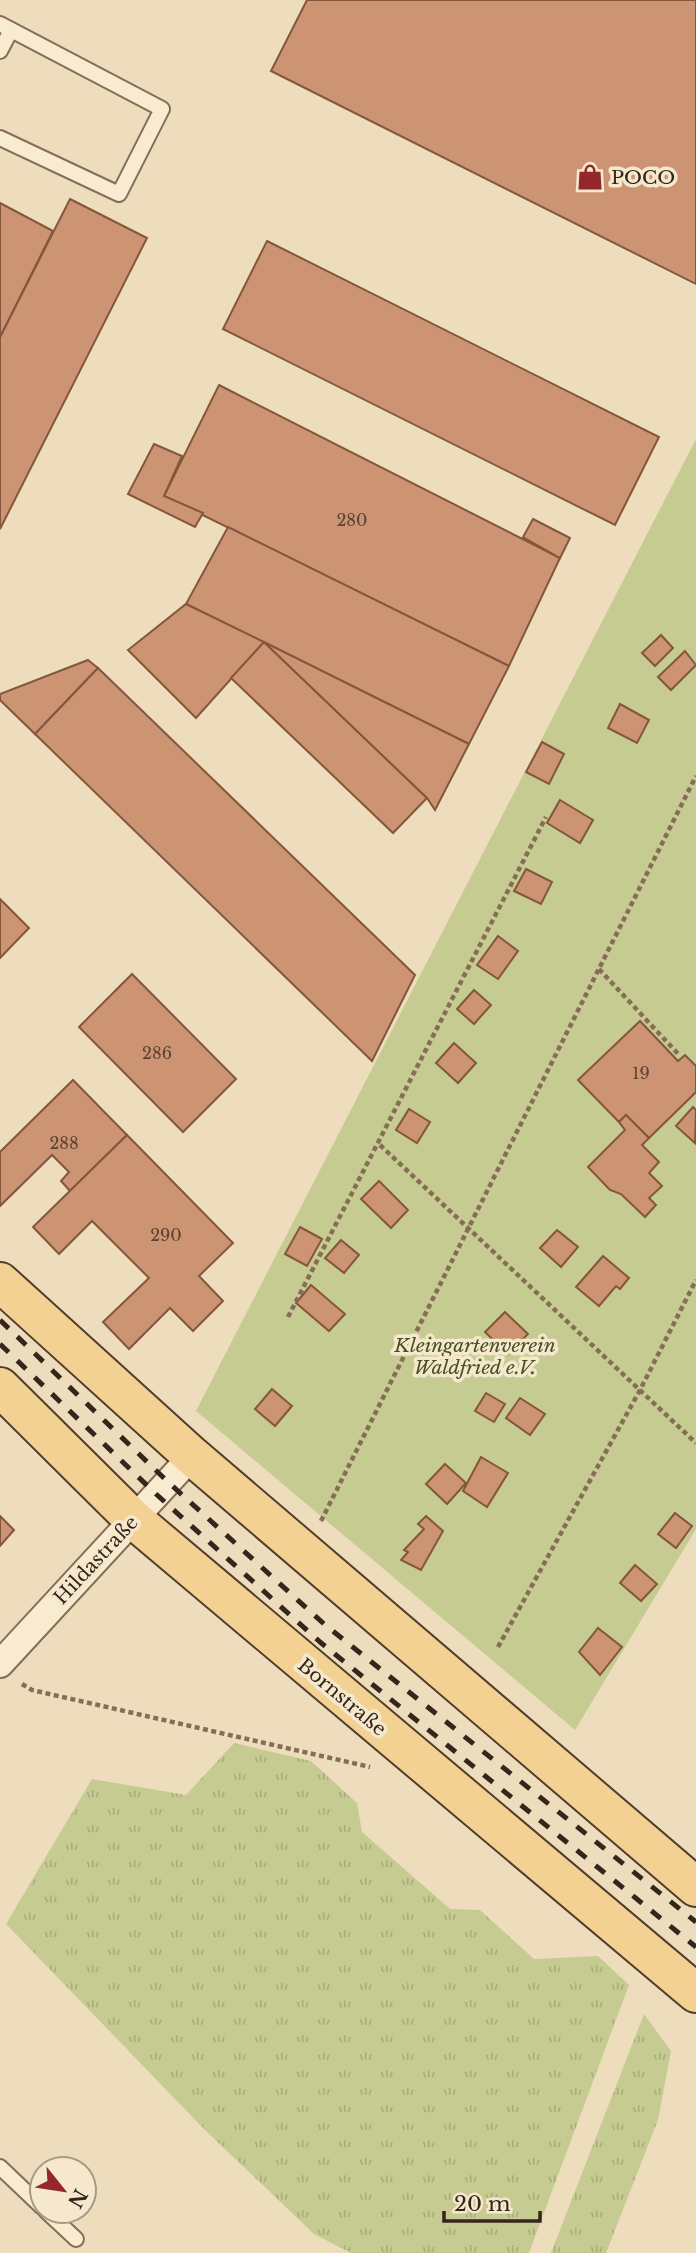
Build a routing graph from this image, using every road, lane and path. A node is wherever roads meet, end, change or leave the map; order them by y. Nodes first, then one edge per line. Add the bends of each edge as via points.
1 (5, 27) edge
2 (0, 51) edge
3 (0, 138) edge
4 (696, 776) edge
5 (546, 817) dead end
6 (599, 969) junction
7 (680, 1056) dead end
8 (380, 1144) junction
9 (469, 1226) junction
10 (696, 1280) edge
11 (0, 1282) edge
12 (288, 1317) dead end
13 (0, 1387) edge
14 (640, 1390) junction
15 (696, 1443) edge
16 (192, 1456) junction
17 (133, 1519) junction
18 (305, 1553) junction
19 (498, 1647) dead end
20 (5, 1671) edge
21 (375, 1768) dead end
22 (696, 1887) edge
23 (696, 1993) edge
24 (0, 2167) edge
25 (28, 2194) edge
26 (61, 2225) edge
27 (76, 2239) dead end

1 - 2 lane
1 - 3 lane via 162,109 119,194
4 - 6 path
5 - 8 path
6 - 7 path
6 - 9 path
8 - 9 path
8 - 12 path
9 - 14 path
9 - 18 path
10 - 14 path
11 - 16 main road
13 - 17 main road, Bornstraße
14 - 15 path
14 - 19 path
16 - 17 street, Hildastraße
16 - 18 main road
17 - 20 street, Hildastraße
17 - 23 main road, Bornstraße
18 - 22 main road
20 - 21 path via 32,1690
24 - 25 lane
26 - 27 lane

